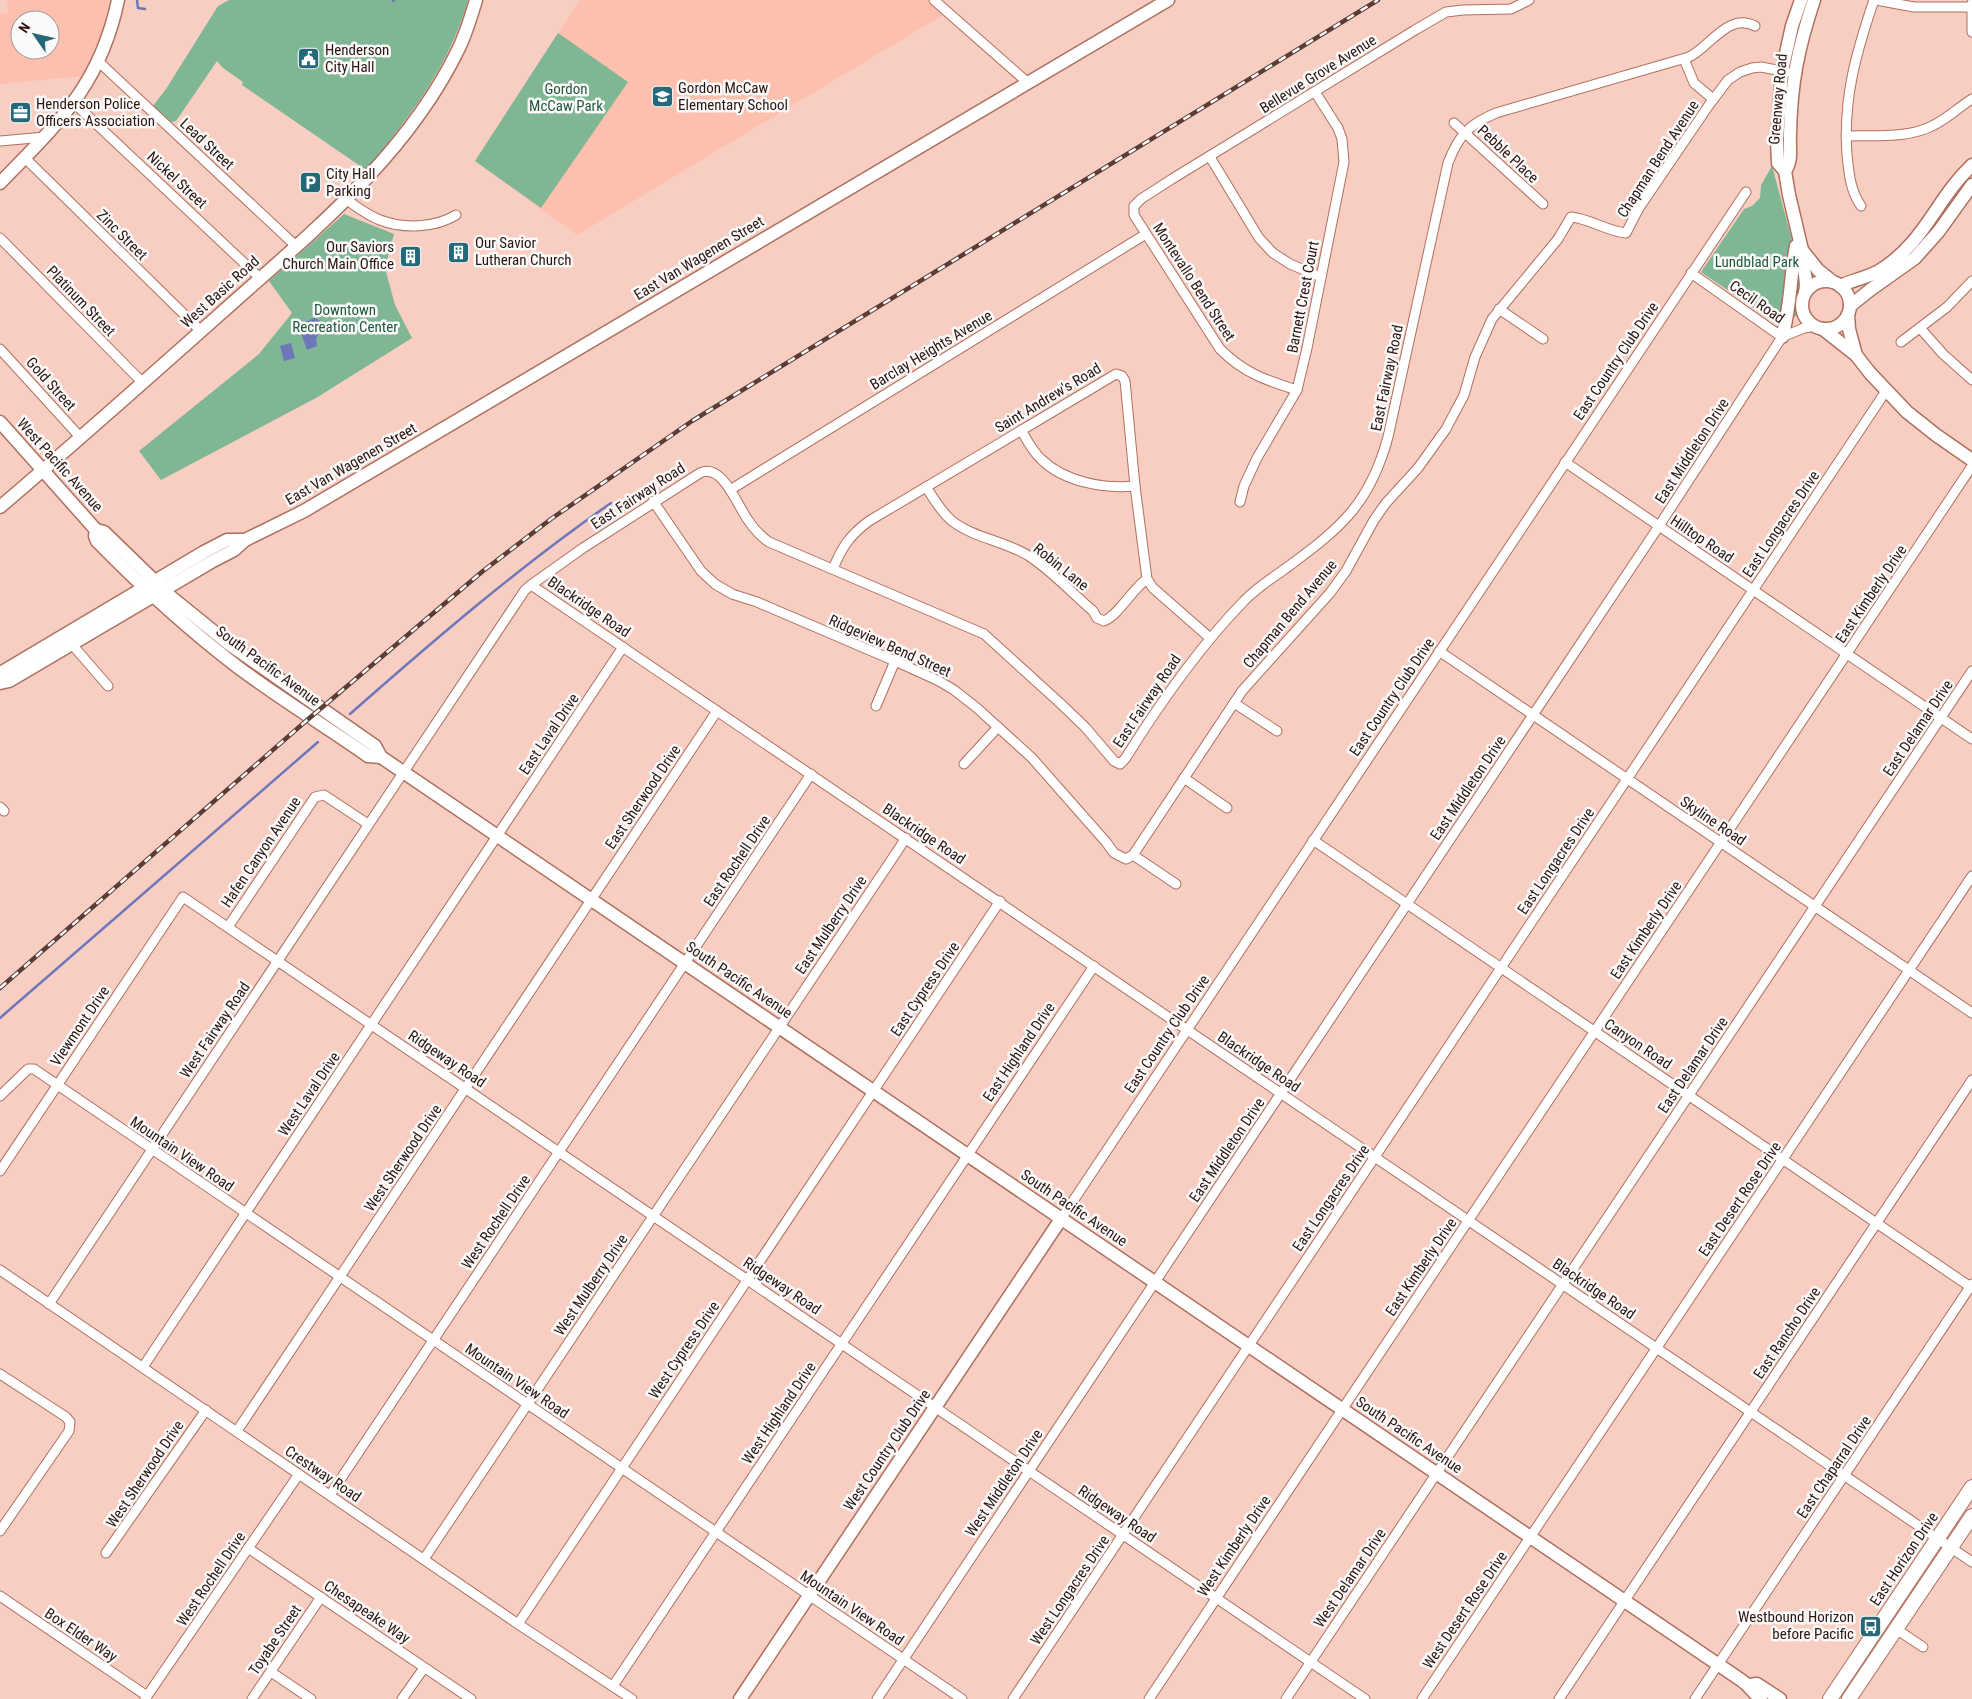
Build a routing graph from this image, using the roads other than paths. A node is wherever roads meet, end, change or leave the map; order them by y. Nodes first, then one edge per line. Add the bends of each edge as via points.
1 (118, 0) edge
2 (476, 0) edge
3 (934, 0) edge
4 (1168, 0) edge
5 (1529, 0) edge
6 (1801, 0) edge
7 (1814, 0) edge
8 (1875, 0) edge
9 (1972, 3) edge
10 (1972, 7) edge
11 (1754, 26) dead end
12 (1972, 32) edge
13 (1684, 59) junction
14 (99, 62) junction
15 (1788, 72) junction
16 (1027, 82) junction
17 (1315, 92) junction
18 (1713, 98) junction
19 (1972, 99) edge
20 (74, 102) junction
21 (1454, 123) dead end
22 (1464, 132) junction
23 (1846, 136) junction
24 (45, 137) junction
25 (0, 141) edge
26 (1210, 157) junction
27 (25, 158) junction
28 (1972, 165) edge
29 (0, 183) edge
30 (1972, 185) edge
31 (1746, 192) dead end
32 (346, 200) junction
33 (1542, 204) dead end
34 (1134, 206) joint
35 (1861, 206) dead end
36 (456, 215) dead end
37 (1146, 234) junction
38 (1798, 235) junction
39 (0, 238) edge
40 (296, 246) junction
41 (1802, 250) junction
42 (1691, 274) junction
43 (1321, 276) junction
44 (260, 278) junction
45 (1972, 281) edge
46 (1837, 284) junction
47 (1805, 292) junction
48 (1499, 309) junction
49 (1849, 310) junction
50 (1819, 328) junction
51 (1920, 328) junction
52 (201, 331) junction
53 (1782, 337) junction
54 (1543, 339) dead end
55 (1901, 342) dead end
56 (0, 349) edge
57 (1856, 355) junction
58 (1972, 380) edge
59 (143, 383) junction
60 (1297, 390) junction
61 (1886, 391) junction
62 (0, 422) edge
63 (1021, 430) junction
64 (81, 438) junction
65 (1972, 460) edge
66 (1565, 462) junction
67 (1972, 466) edge
68 (43, 470) junction
69 (1135, 486) junction
70 (926, 487) junction
71 (730, 490) junction
72 (653, 501) junction
73 (1240, 502) dead end
74 (0, 507) edge
75 (1659, 526) junction
76 (833, 569) junction
77 (1147, 579) junction
78 (531, 585) junction
79 (153, 589) junction
80 (1753, 590) junction
81 (1210, 638) junction
82 (68, 640) junction
83 (624, 647) junction
84 (1439, 651) junction
85 (1847, 654) junction
86 (895, 661) junction
87 (1972, 671) edge
88 (0, 677) edge
89 (0, 683) edge
90 (108, 686) dead end
91 (1234, 703) junction
92 (876, 706) dead end
93 (717, 711) junction
94 (1533, 715) junction
95 (1941, 718) junction
96 (998, 727) junction
97 (1277, 732) dead end
98 (1972, 739) edge
99 (964, 764) dead end
100 (403, 772) junction
101 (811, 774) junction
102 (1184, 778) junction
103 (1627, 779) junction
104 (1227, 808) dead end
105 (368, 824) junction
106 (497, 836) junction
107 (906, 838) junction
108 (1313, 840) junction
109 (1721, 843) junction
110 (1130, 857) junction
111 (1972, 876) edge
112 (1176, 884) dead end
113 (183, 897) joint
114 (591, 900) junction
115 (1000, 902) junction
116 (1407, 904) junction
117 (1815, 906) junction
118 (228, 927) junction
119 (278, 961) junction
120 (685, 963) junction
121 (1094, 966) junction
122 (1501, 968) junction
123 (1909, 970) junction
124 (1972, 1013) edge
125 (372, 1025) junction
126 (779, 1027) junction
127 (1187, 1029) junction
128 (1595, 1032) junction
129 (1972, 1080) edge
130 (57, 1085) junction
131 (465, 1088) junction
132 (873, 1091) junction
133 (1281, 1093) junction
134 (1689, 1095) junction
135 (0, 1096) edge
136 (152, 1150) junction
137 (559, 1152) junction
138 (967, 1155) junction
139 (1375, 1157) junction
140 (1783, 1160) junction
141 (0, 1171) edge
142 (246, 1214) junction
143 (654, 1216) junction
144 (1061, 1219) junction
145 (1469, 1221) junction
146 (1877, 1223) junction
147 (0, 1270) edge
148 (339, 1277) junction
149 (747, 1280) junction
150 (1155, 1282) junction
151 (1563, 1284) junction
152 (1971, 1286) edge
153 (49, 1304) junction
154 (433, 1341) junction
155 (842, 1344) junction
156 (1249, 1346) junction
157 (1656, 1348) junction
158 (143, 1367) junction
159 (0, 1374) edge
160 (527, 1405) junction
161 (935, 1407) junction
162 (206, 1410) junction
163 (1343, 1410) junction
164 (1751, 1412) junction
165 (236, 1431) junction
166 (622, 1468) junction
167 (1029, 1471) junction
168 (1437, 1473) junction
169 (299, 1474) junction
170 (1844, 1476) junction
171 (1972, 1488) edge
172 (330, 1495) junction
173 (1972, 1516) edge
174 (0, 1531) edge
175 (715, 1532) junction
176 (1123, 1534) junction
177 (1531, 1537) junction
178 (1938, 1538) junction
179 (1951, 1547) junction
180 (248, 1548) junction
181 (106, 1553) dead end
182 (424, 1559) junction
183 (1972, 1562) edge
184 (0, 1596) edge
185 (809, 1596) junction
186 (321, 1597) junction
187 (1216, 1598) junction
188 (1624, 1601) junction
189 (518, 1624) junction
190 (1896, 1629) junction
191 (1923, 1647) dead end
192 (903, 1659) junction
193 (1311, 1662) junction
194 (1718, 1664) junction
195 (424, 1668) junction
196 (270, 1672) junction
197 (1749, 1685) junction
198 (613, 1686) junction
199 (146, 1698) edge
200 (252, 1699) edge
201 (311, 1699) edge
202 (402, 1699) edge
203 (470, 1699) edge
204 (632, 1699) edge
205 (740, 1699) edge
206 (877, 1699) edge
207 (962, 1699) edge
208 (1013, 1699) edge
209 (1149, 1699) edge
210 (1286, 1699) edge
211 (1365, 1699) edge
212 (1422, 1699) edge
213 (1559, 1699) edge
214 (1695, 1699) edge
215 (1761, 1699) edge
216 (1780, 1699) edge
217 (1830, 1699) edge
218 (1849, 1699) edge

1 - 14 street
2 - 32 street, West Basic Road via 458,50 440,82 415,119
3 - 16 street
4 - 16 street, East Van Wagenen Street
5 - 17 street, Bellevue Grove Avenue via 1511,9 1446,12
6 - 15 street, Greenway Road via 1792,26
7 - 15 street, Greenway Road
8 - 10 street via 1914,7
8 - 23 street via 1850,81
9 - 10 street
10 - 12 street
11 - 13 street, East Fairway Road via 1742,22 1733,24 1696,54
13 - 18 street via 1694,83
13 - 22 street, East Fairway Road via 1496,113
14 - 20 street
14 - 40 street, Lead Street
15 - 18 street, Chapman Bend Avenue via 1761,67 1740,72 1728,80
15 - 38 street, Greenway Road via 1777,111 1778,163 1785,171
16 - 79 street, East Van Wagenen Street via 312,506 245,540 227,540
17 - 26 street, Bellevue Grove Avenue
17 - 43 street, Barnett Crest Court via 1338,128 1344,162
18 - 48 street, Chapman Bend Avenue via 1639,208 1626,233 1571,217 1546,254
19 - 23 street via 1924,130 1908,134
20 - 24 street
20 - 44 street, Nickel Street
21 - 22 street, Pebble Place
22 - 33 street, Pebble Place
22 - 81 street, East Fairway Road via 1448,163 1388,437 1372,481 1356,508 1338,528 1253,592
23 - 35 street via 1853,194
24 - 25 street
24 - 27 street
26 - 34 street, Bellevue Grove Avenue
26 - 43 street via 1263,242 1290,264
27 - 29 street
27 - 52 street, Zinc Street
28 - 46 street via 1921,234 1898,257 1864,279
30 - 49 street via 1915,258 1870,290
31 - 42 street, East Country Club Drive
32 - 36 street via 381,221 400,225 434,224
32 - 40 street, West Basic Road
34 - 37 street, Montevallo Bend Street via 1134,214
37 - 60 street, Montevallo Bend Street via 1220,349 1233,363 1253,375
37 - 71 street, Barclay Heights Avenue
38 - 41 street, Greenway Road
38 - 53 street via 1788,319
39 - 59 street, Platinum Street
40 - 44 street, West Basic Road
41 - 46 street, Greenway Road via 1818,270
41 - 47 street, Greenway Road
42 - 53 street, Cecil Road
42 - 66 street, East Country Club Drive
43 - 60 street, Barnett Crest Court
44 - 52 street, West Basic Road
45 - 51 street via 1947,307
46 - 47 street via 1817,282
46 - 49 street via 1849,298
47 - 50 street via 1804,316
48 - 54 street
48 - 91 street, Chapman Bend Avenue via 1484,334 1464,395 1446,429 1378,514 1330,593
49 - 50 street via 1838,326
49 - 57 street via 1849,329
50 - 53 street via 1804,328
50 - 57 street via 1835,336
51 - 55 street
51 - 58 street
52 - 59 street, West Basic Road
53 - 75 street, East Middleton Drive
56 - 64 street, Gold Street
57 - 61 street
59 - 64 street, West Basic Road
60 - 73 street, Barnett Crest Court via 1257,458 1240,495
61 - 65 street via 1921,424
61 - 80 street, East Longacres Drive
62 - 68 street, West Pacific Avenue
63 - 69 street via 1041,459 1063,473 1103,487
63 - 69 street, Saint Andrew's Road via 1110,377 1122,376
63 - 70 street, Saint Andrew's Road
64 - 68 street, West Basic Road
66 - 75 street, Hilltop Road
66 - 84 street, East Country Club Drive
67 - 85 street, East Kimberly Drive
68 - 74 street, West Basic Road
68 - 79 street, West Pacific Avenue via 96,530 104,532
69 - 77 street, Saint Andrew's Road
70 - 76 street, Saint Andrew's Road via 854,532
70 - 77 street, Robin Lane via 950,519 1029,556 1104,621 1111,618
71 - 72 street, East Fairway Road via 720,476 706,470
71 - 76 street, East Fairway Road via 746,518 763,538
72 - 78 street, East Fairway Road
72 - 86 street, Ridgeview Bend Street via 701,572 715,584 732,594
75 - 80 street, Hilltop Road
75 - 94 street, East Middleton Drive
76 - 81 street, East Fairway Road via 984,634 1060,703 1120,764
77 - 81 street
78 - 83 street, Blackridge Road
78 - 100 street, East Fairway Road
79 - 82 street, East Van Wagenen Street
79 - 100 street, South Pacific Avenue via 375,746 381,757
80 - 85 street, Hilltop Road
80 - 103 street, East Longacres Drive
82 - 88 street via 4,671
82 - 89 street via 9,681
82 - 90 street
83 - 93 street, Blackridge Road
83 - 106 street, East Laval Drive
84 - 94 street, Skyline Road
84 - 108 street, East Country Club Drive
85 - 95 street, Hilltop Road
85 - 109 street, East Kimberly Drive
86 - 92 street
86 - 96 street, Ridgeview Bend Street via 954,690
87 - 95 street, East Delamar Drive
91 - 97 street
91 - 102 street, Chapman Bend Avenue
93 - 101 street, Blackridge Road
93 - 114 street, East Sherwood Drive
94 - 103 street, Skyline Road
94 - 116 street, East Middleton Drive
95 - 98 street, Hilltop Road
95 - 117 street, East Delamar Drive
96 - 99 street
96 - 110 street, Ridgeview Bend Street via 1032,758 1114,853
100 - 105 street, West Fairway Road
100 - 106 street, South Pacific Avenue
101 - 107 street, Blackridge Road
101 - 120 street, East Rochell Drive
102 - 104 street
102 - 110 street, Chapman Bend Avenue
103 - 109 street, Skyline Road
103 - 122 street, East Longacres Drive
105 - 118 street, Hafen Canyon Avenue via 328,797 320,795 313,799
105 - 119 street, West Fairway Road
106 - 114 street, South Pacific Avenue
106 - 125 street, West Laval Drive
107 - 115 street, Blackridge Road
107 - 126 street, East Mulberry Drive
108 - 116 street, Canyon Road
108 - 127 street, East Country Club Drive
109 - 117 street, Skyline Road
109 - 128 street, East Kimberly Drive
110 - 112 street, Ridgeview Bend Street
111 - 123 street, East Desert Rose Drive
113 - 118 street, Ridgeway Road
113 - 130 street, Viewmont Drive
114 - 120 street, South Pacific Avenue
114 - 131 street, West Sherwood Drive
115 - 121 street, Blackridge Road
115 - 132 street, East Cypress Drive
116 - 122 street, Canyon Road
116 - 133 street, East Middleton Drive
117 - 123 street, Skyline Road
117 - 134 street, East Delamar Drive
118 - 119 street, Ridgeway Road
119 - 125 street, Ridgeway Road
119 - 136 street, West Fairway Road
120 - 126 street, South Pacific Avenue
120 - 137 street, West Rochell Drive
121 - 127 street, Blackridge Road
121 - 138 street, East Highland Drive
122 - 128 street, Canyon Road
122 - 139 street, East Longacres Drive
123 - 124 street, Skyline Road
123 - 140 street, East Desert Rose Drive
125 - 131 street, Ridgeway Road
125 - 142 street, West Laval Drive
126 - 132 street, South Pacific Avenue
126 - 143 street, West Mulberry Drive
127 - 133 street, Blackridge Road
127 - 144 street, East Country Club Drive
128 - 134 street, Canyon Road
128 - 145 street, East Kimberly Drive
129 - 146 street, East Rancho Drive
130 - 135 street, Mountain View Road via 34,1069 28,1069
130 - 136 street, Mountain View Road
130 - 141 street, Viewmont Drive
131 - 137 street, Ridgeway Road
131 - 148 street, West Sherwood Drive
132 - 138 street, South Pacific Avenue
132 - 149 street, West Cypress Drive
133 - 139 street, Blackridge Road
133 - 150 street, East Middleton Drive
134 - 140 street, Canyon Road
134 - 151 street, East Delamar Drive
136 - 142 street, Mountain View Road
136 - 153 street, West Fairway Road
137 - 143 street, Ridgeway Road
137 - 154 street, West Rochell Drive
138 - 144 street, South Pacific Avenue
138 - 155 street, West Highland Drive
139 - 145 street, Blackridge Road
139 - 156 street, East Longacres Drive
140 - 146 street, Canyon Road
140 - 157 street, East Desert Rose Drive
142 - 148 street, Mountain View Road
142 - 158 street, West Laval Drive
143 - 149 street, Ridgeway Road
143 - 160 street, West Mulberry Drive
144 - 150 street, South Pacific Avenue
144 - 161 street, West Country Club Drive
145 - 151 street, Blackridge Road
145 - 163 street, East Kimberly Drive
146 - 152 street, Canyon Road
146 - 164 street, East Rancho Drive
147 - 153 street, Crestway Road
148 - 154 street, Mountain View Road
148 - 165 street, West Sherwood Drive
149 - 155 street, Ridgeway Road
149 - 166 street, West Cypress Drive
150 - 156 street, South Pacific Avenue
150 - 167 street, West Middleton Drive
151 - 157 street, Blackridge Road
151 - 168 street, East Delamar Drive
152 - 170 street, East Chaparral Drive
153 - 158 street, Crestway Road
154 - 160 street, Mountain View Road
154 - 172 street, West Rochell Drive
155 - 161 street, Ridgeway Road
155 - 175 street, West Highland Drive
156 - 163 street, South Pacific Avenue
156 - 176 street, West Longacres Drive
157 - 164 street, Blackridge Road
157 - 177 street, East Desert Rose Drive
158 - 162 street, Crestway Road
159 - 174 street via 70,1422 70,1431
160 - 166 street, Mountain View Road
160 - 182 street, West Mulberry Drive
161 - 167 street, Ridgeway Road
161 - 185 street, West Country Club Drive
162 - 165 street, Crestway Road
162 - 181 street, West Sherwood Drive
163 - 168 street, South Pacific Avenue
163 - 187 street, West Kimberly Drive
164 - 170 street, Blackridge Road
164 - 188 street, East Rancho Drive
165 - 169 street, Crestway Road
166 - 175 street, Mountain View Road
166 - 189 street, West Cypress Drive
167 - 176 street, Ridgeway Road
167 - 192 street, West Middleton Drive
168 - 177 street, South Pacific Avenue
168 - 193 street, West Delamar Drive
169 - 172 street, Crestway Road
169 - 180 street, West Rochell Drive
170 - 178 street, Blackridge Road
170 - 194 street, East Chaparral Drive
171 - 178 main road, East Horizon Drive
172 - 182 street, Crestway Road
173 - 179 main road
175 - 185 street, Mountain View Road
175 - 198 street, West Highland Drive
176 - 187 street, Ridgeway Road
176 - 208 street, West Longacres Drive
177 - 188 street, South Pacific Avenue
177 - 212 street, West Desert Rose Drive
178 - 179 street, Blackridge Road
178 - 217 main road, East Horizon Drive
179 - 183 street, Blackridge Road
179 - 190 main road
180 - 186 street, Chesapeake Way
180 - 199 street, West Rochell Drive
182 - 189 street, Crestway Road
184 - 199 street, Box Elder Way
185 - 192 street, Mountain View Road
185 - 205 street, West Country Club Drive
186 - 195 street, Chesapeake Way
186 - 196 street, Toyabe Street
187 - 193 street, Ridgeway Road
187 - 209 street, West Kimberly Drive
188 - 194 street, South Pacific Avenue
188 - 213 street, East Rancho Drive
189 - 198 street, Crestway Road
190 - 191 street
190 - 218 main road
192 - 206 street, West Middleton Drive
192 - 207 street, Mountain View Road
193 - 210 street, West Delamar Drive
193 - 211 street, Ridgeway Road
194 - 197 street, South Pacific Avenue
194 - 214 street, East Chaparral Drive
195 - 202 street
195 - 203 street, Chesapeake Way
196 - 200 street, Toyabe Street
196 - 201 street
197 - 215 street, South Pacific Avenue via 1752,1693
197 - 216 street, South Pacific Avenue via 1757,1684
198 - 204 street, Crestway Road

